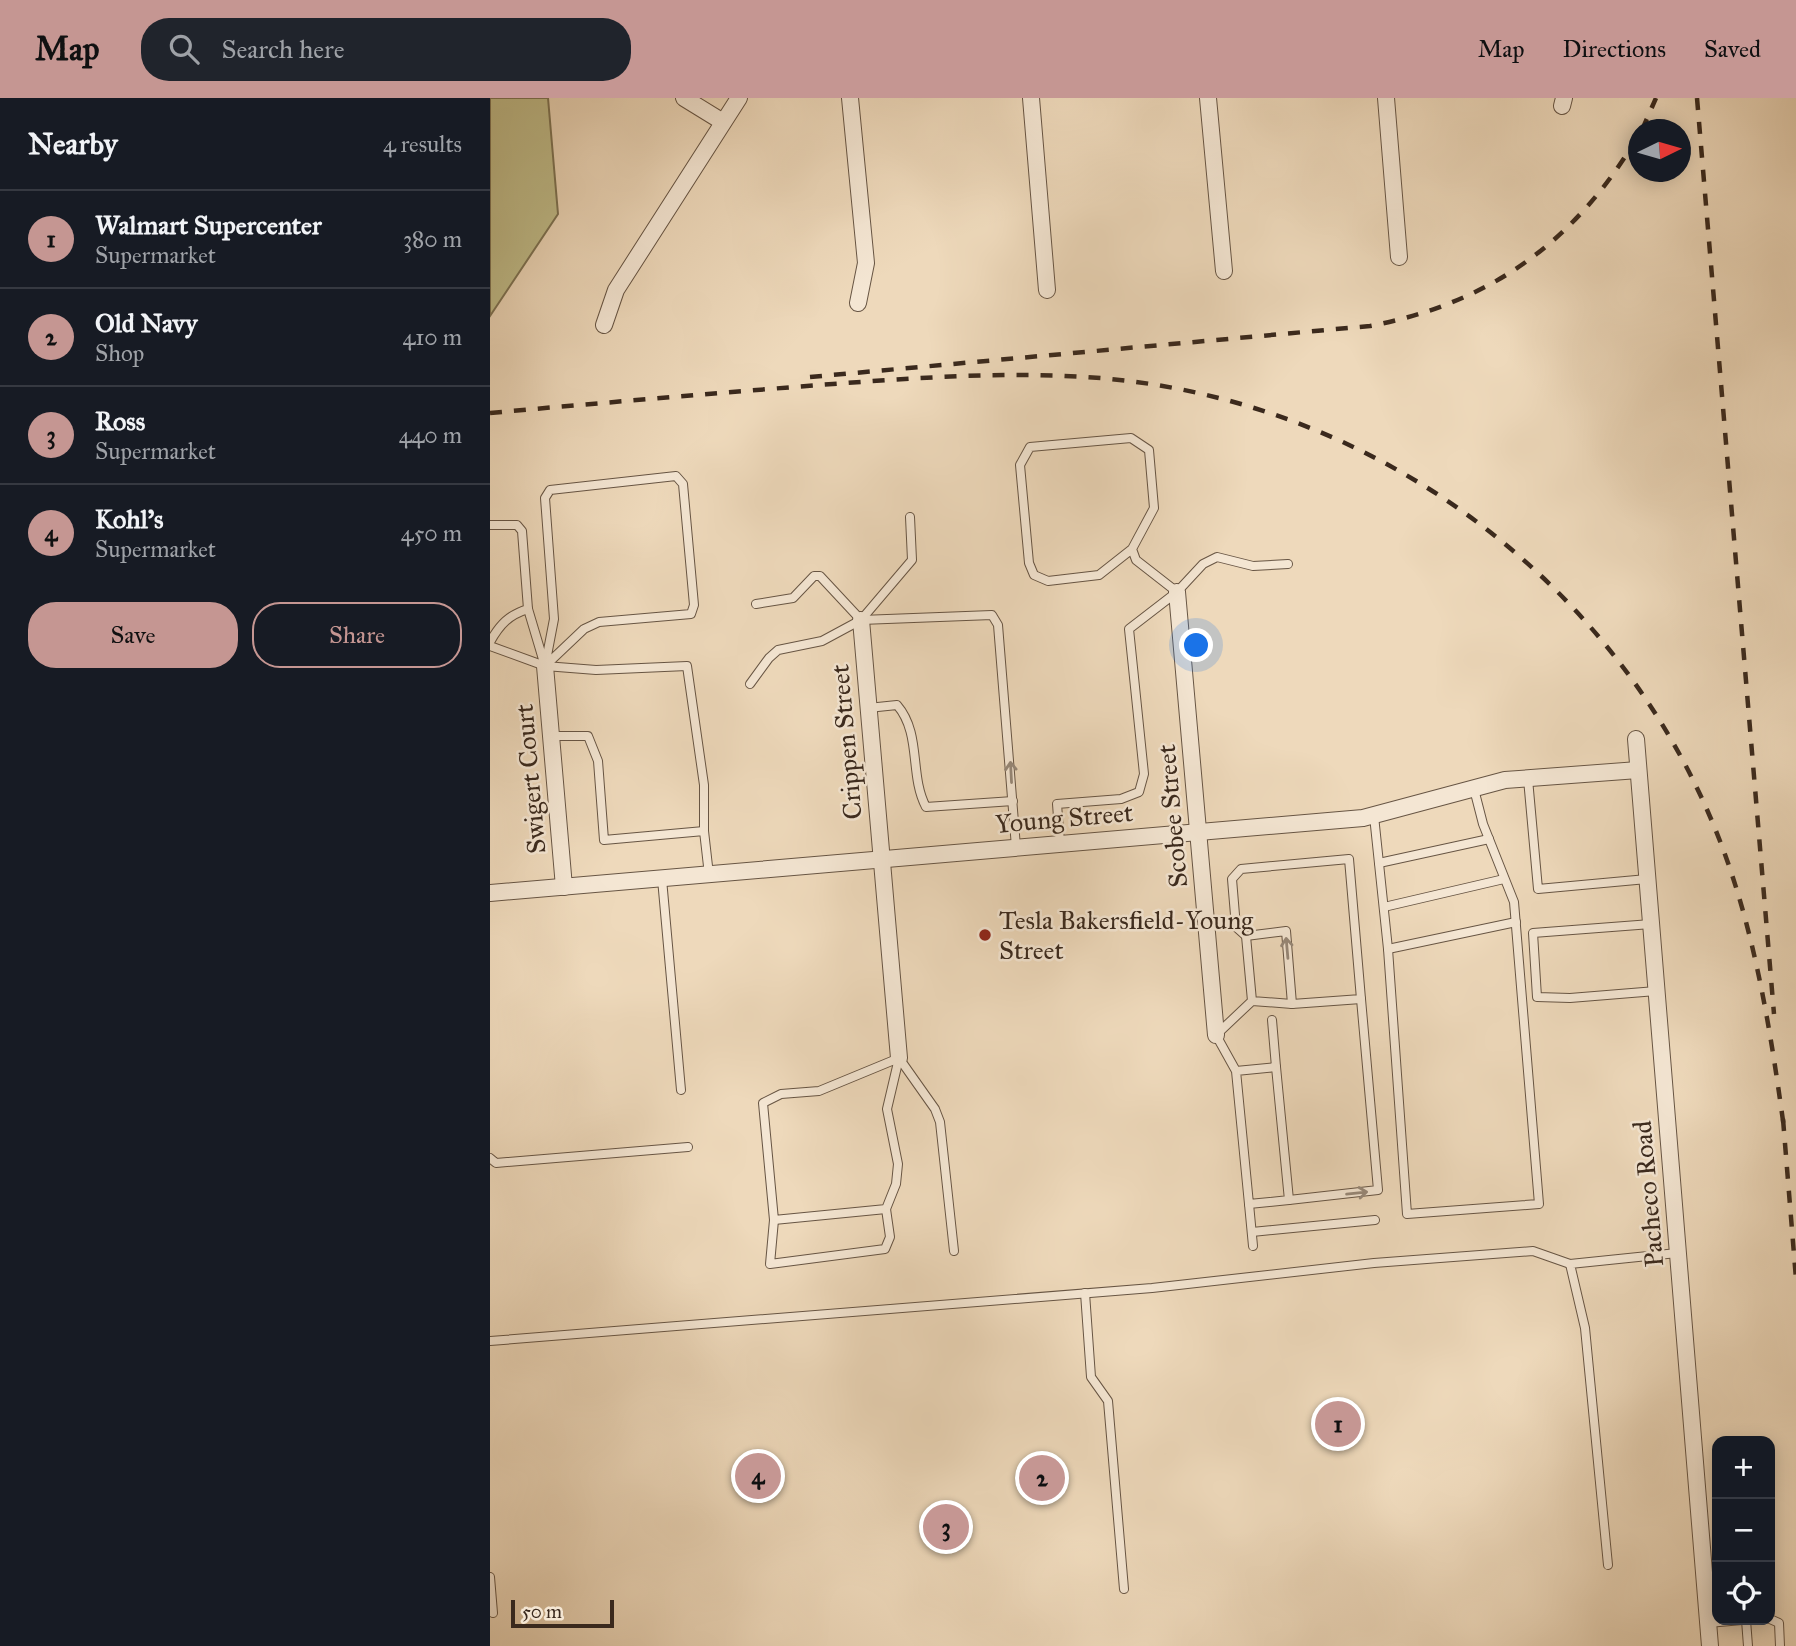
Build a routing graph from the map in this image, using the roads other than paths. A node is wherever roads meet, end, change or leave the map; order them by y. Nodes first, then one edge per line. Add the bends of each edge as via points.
1 (684, 98) edge
2 (739, 98) edge
3 (850, 98) edge
4 (1031, 98) edge
5 (1208, 98) edge
6 (1386, 98) edge
7 (723, 122) junction
8 (1399, 257) dead end
9 (1224, 271) dead end
10 (1047, 290) dead end
11 (859, 303) dead end
12 (604, 325) dead end
13 (910, 517) dead end
14 (490, 525) edge
15 (1132, 549) junction
16 (1288, 565) dead end
17 (1177, 592) junction
18 (756, 604) dead end
19 (528, 609) junction
20 (860, 620) junction
21 (490, 644) edge
22 (545, 666) junction
23 (750, 684) dead end
24 (868, 708) junction
25 (551, 736) junction
26 (1636, 739) dead end
27 (1638, 770) junction
28 (1528, 779) junction
29 (1474, 789) junction
30 (1013, 801) junction
31 (1374, 816) junction
32 (704, 831) junction
33 (1198, 831) junction
34 (1489, 839) junction
35 (1060, 843) junction
36 (1016, 847) junction
37 (880, 859) junction
38 (1379, 863) junction
39 (709, 875) junction
40 (662, 878) junction
41 (1504, 879) junction
42 (1647, 879) junction
43 (564, 887) junction
44 (490, 893) edge
45 (1384, 907) junction
46 (1516, 922) junction
47 (1651, 924) junction
48 (1246, 936) junction
49 (1388, 949) junction
50 (1656, 991) junction
51 (1361, 999) junction
52 (1252, 1001) junction
53 (1292, 1004) junction
54 (1272, 1020) dead end
55 (1216, 1035) junction
56 (899, 1058) junction
57 (1276, 1067) junction
58 (1236, 1071) junction
59 (681, 1090) dead end
60 (688, 1147) dead end
61 (490, 1158) edge
62 (1289, 1200) junction
63 (1249, 1204) junction
64 (886, 1209) junction
65 (774, 1220) junction
66 (1376, 1220) dead end
67 (1252, 1232) junction
68 (1253, 1246) dead end
69 (954, 1251) dead end
70 (1677, 1253) junction
71 (1570, 1264) junction
72 (1086, 1293) junction
73 (490, 1341) edge
74 (1608, 1565) dead end
75 (490, 1577) edge
76 (1124, 1589) dead end
77 (493, 1613) dead end
78 (1775, 1621) edge
79 (1708, 1623) junction
80 (1712, 1623) edge
81 (1745, 1625) edge
82 (1710, 1646) edge
83 (1748, 1646) edge
84 (1780, 1646) edge

1 - 7 street
2 - 7 street
3 - 11 street via 866,263
4 - 10 street
5 - 9 street
6 - 8 street
7 - 12 street via 616,290
13 - 20 lane via 912,559
14 - 19 lane via 517,525 522,531
15 - 15 lane via 1154,508 1149,450 1142,443 1131,438 1030,447 1023,454 1020,465 1028,563 1034,575 1048,581 1099,575
15 - 17 lane via 1136,559
16 - 17 lane via 1253,566 1217,557 1203,564
17 - 33 street, Scobee Street
17 - 35 lane via 1129,629 1143,774 1139,792 1121,799 1057,804
18 - 20 lane via 793,598 814,576 820,576
19 - 21 lane via 500,625
19 - 22 lane
20 - 23 lane via 822,641 778,650
20 - 24 street, Crippen Street
30 -> 20 lane via 998,625 992,615
21 - 22 lane
22 - 22 lane via 584,629 599,622 691,614 694,605 683,484 676,476 550,490 545,498 554,619
22 - 25 street, Swigert Court
22 - 32 lane via 596,670 687,666 704,785
24 - 30 lane via 897,705 905,715 926,807
24 - 37 street, Crippen Street
25 - 32 lane via 588,736 598,761 604,841
25 - 43 street, Swigert Court
26 - 27 street, Pacheco Road
27 - 28 street, Young Street
27 - 42 street, Pacheco Road
28 - 29 street, Young Street
28 - 42 lane via 1538,889
29 - 31 street, Young Street
29 - 34 lane
30 - 36 lane
31 - 33 street, Young Street
31 - 38 lane
32 - 39 lane
33 - 35 street, Young Street
33 - 55 street, Scobee Street
34 - 38 lane
34 - 41 lane
35 - 36 street, Young Street
36 - 37 street, Young Street
37 - 39 street, Young Street
37 - 56 street, Crippen Street
38 - 45 lane
39 - 40 street, Young Street
40 - 43 street, Young Street
40 - 59 lane
41 - 45 lane
41 - 46 lane
42 - 47 street, Pacheco Road
43 - 44 street, Young Street
45 - 49 lane
46 - 49 lane
46 - 49 lane via 1539,1204 1407,1214
47 - 50 street, Pacheco Road
47 - 50 lane via 1533,933 1536,997
48 - 51 lane via 1236,927 1232,879 1241,869 1349,859
48 - 52 lane
53 -> 48 lane via 1286,931
50 - 70 street, Pacheco Road
51 - 53 lane
62 -> 51 lane via 1378,1191
52 - 53 lane
52 - 55 lane
54 - 57 lane
55 - 58 lane
56 - 64 lane via 887,1109 898,1164
56 - 65 lane via 818,1091 781,1094 763,1103
56 - 69 lane via 940,1122
57 - 58 lane
57 - 62 lane
58 - 63 lane
60 - 61 lane via 496,1163
62 - 63 lane
63 - 67 lane
64 - 65 lane
64 - 65 lane via 890,1237 885,1249 771,1264
66 - 67 lane
67 - 68 lane
70 - 71 lane
70 - 79 street, Pacheco Road
71 - 72 lane via 1533,1251
71 - 74 lane via 1585,1328
72 - 73 lane
72 - 76 lane via 1091,1377 1108,1401
75 - 77 lane
78 - 84 lane via 1779,1623
79 - 80 lane
79 - 82 street, Pacheco Road
81 - 83 lane

